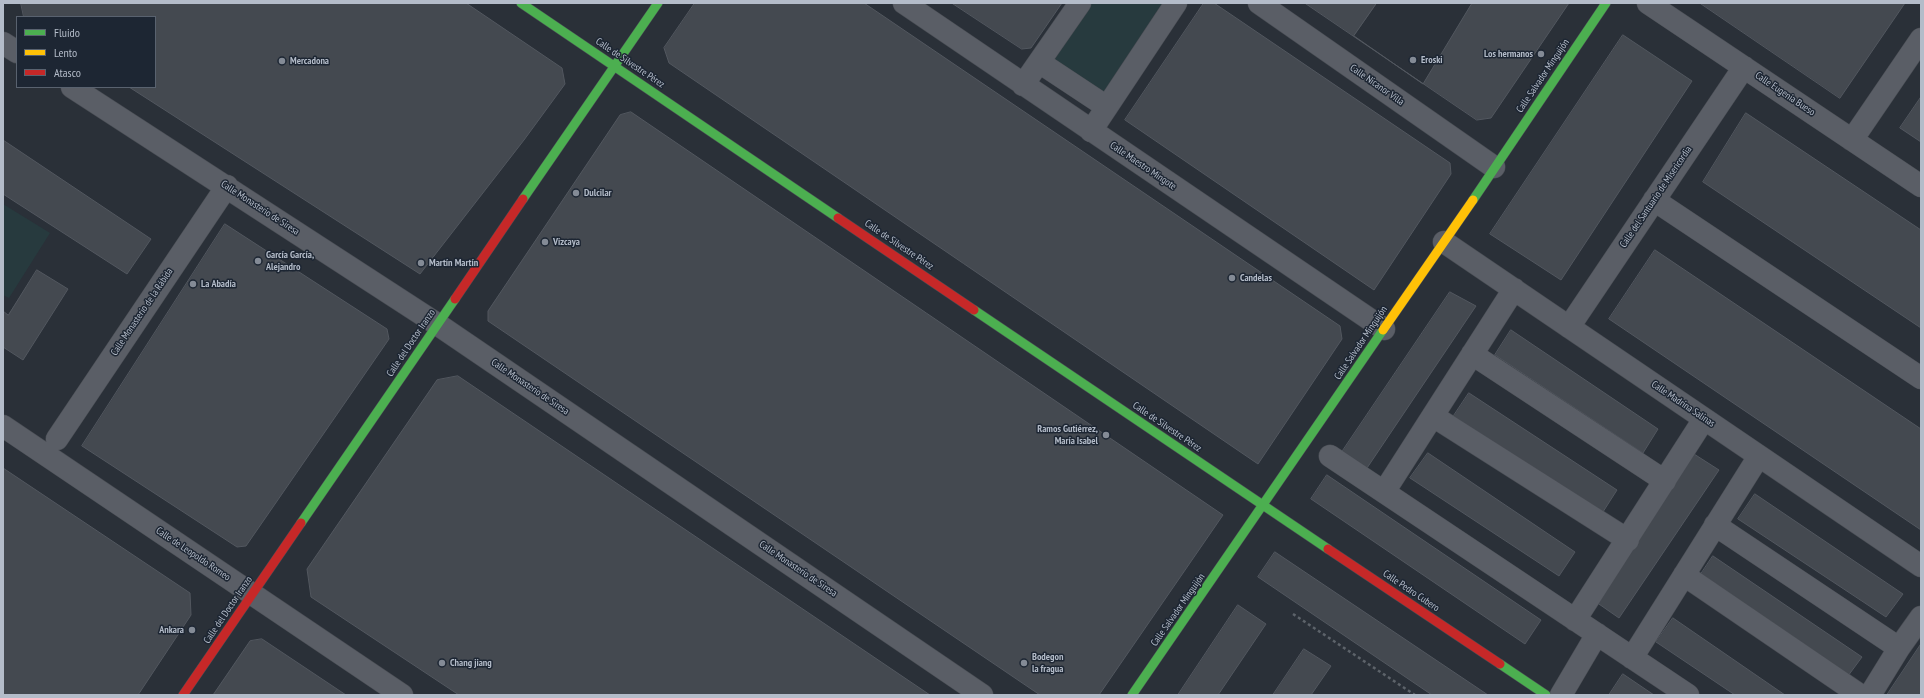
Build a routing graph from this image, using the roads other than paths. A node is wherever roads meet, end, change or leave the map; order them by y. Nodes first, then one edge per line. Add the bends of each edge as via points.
1 (521, 3) edge
2 (658, 3) edge
3 (904, 3) edge
4 (1080, 3) edge
5 (1176, 3) edge
6 (1259, 3) edge
7 (1606, 3) edge
8 (1648, 3) edge
9 (1921, 39) edge
10 (3, 43) edge
11 (16, 51) edge
12 (1039, 62) junction
13 (615, 66) junction
14 (1744, 67) junction
15 (1023, 85) junction
16 (74, 88) edge
17 (1107, 107) junction
18 (1091, 131) junction
19 (1852, 140) junction
20 (1494, 167) junction
21 (227, 186) junction
22 (1921, 186) edge
23 (1654, 200) junction
24 (1444, 242) junction
25 (1514, 289) junction
26 (438, 324) junction
27 (1569, 327) junction
28 (1384, 329) junction
29 (1472, 354) junction
30 (1921, 378) edge
31 (1433, 416) junction
32 (1704, 419) junction
33 (3, 426) edge
34 (57, 439) dead end
35 (1330, 456) dead end
36 (1759, 456) junction
37 (1665, 481) junction
38 (1384, 492) junction
39 (1263, 506) junction
40 (1715, 526) junction
41 (1628, 540) junction
42 (1921, 566) edge
43 (1684, 575) junction
44 (252, 594) junction
45 (1921, 617) edge
46 (1575, 620) junction
47 (1597, 634) junction
48 (1898, 648) junction
49 (1632, 658) junction
50 (183, 695) edge
51 (402, 695) edge
52 (982, 695) edge
53 (1132, 695) edge
54 (1546, 695) edge
55 (1561, 695) edge
56 (1688, 695) edge
57 (1860, 695) edge
58 (1870, 695) edge

1 - 13 street, Calle de Silvestre Pérez
2 - 13 street, Calle del Doctor Iranzo
3 - 15 street, Calle Maestro Mingote
4 - 12 street
5 - 17 street
6 - 20 street, Calle Nicanor Villa
7 - 20 street, Calle Salvador Minguijón
8 - 14 street, Calle Eugenia Bueso
9 - 19 street
10 - 11 street
12 - 15 street
12 - 17 street
13 - 26 street, Calle del Doctor Iranzo
13 - 39 street, Calle de Silvestre Pérez
14 - 19 street, Calle Eugenia Bueso
14 - 23 street, Calle del Santuario de Misericordia
15 - 18 street, Calle Maestro Mingote
16 - 21 street, Calle Monasterio de Siresa
17 - 18 street
18 - 28 street, Calle Maestro Mingote
19 - 22 street, Calle Eugenia Bueso
20 - 24 street, Calle Salvador Minguijón
21 - 26 street, Calle Monasterio de Siresa
21 - 34 street, Calle Monasterio de la Rábida
23 - 27 street, Calle del Santuario de Misericordia
23 - 30 street
24 - 25 street, Calle Madrina Salinas
24 - 28 street, Calle Salvador Minguijón
25 - 27 street, Calle Madrina Salinas
25 - 29 street
26 - 44 street, Calle del Doctor Iranzo
26 - 52 street, Calle Monasterio de Siresa
27 - 32 street, Calle Madrina Salinas
28 - 39 street, Calle Salvador Minguijón
29 - 31 street
29 - 37 street
31 - 38 street
31 - 41 street
32 - 36 street, Calle Madrina Salinas
32 - 37 street
33 - 44 street, Calle de Leopoldo Romeo
35 - 38 street
36 - 40 street
36 - 42 street, Calle Madrina Salinas
37 - 41 street
38 - 46 street
39 - 53 street, Calle Salvador Minguijón
39 - 54 street, Calle Pedro Cubero
40 - 43 street
40 - 48 street
41 - 46 street
43 - 49 street
43 - 57 street
44 - 50 street, Calle del Doctor Iranzo
44 - 51 street, Calle de Leopoldo Romeo
45 - 48 street
46 - 47 street
47 - 49 street
47 - 55 street
48 - 58 street
49 - 56 street

